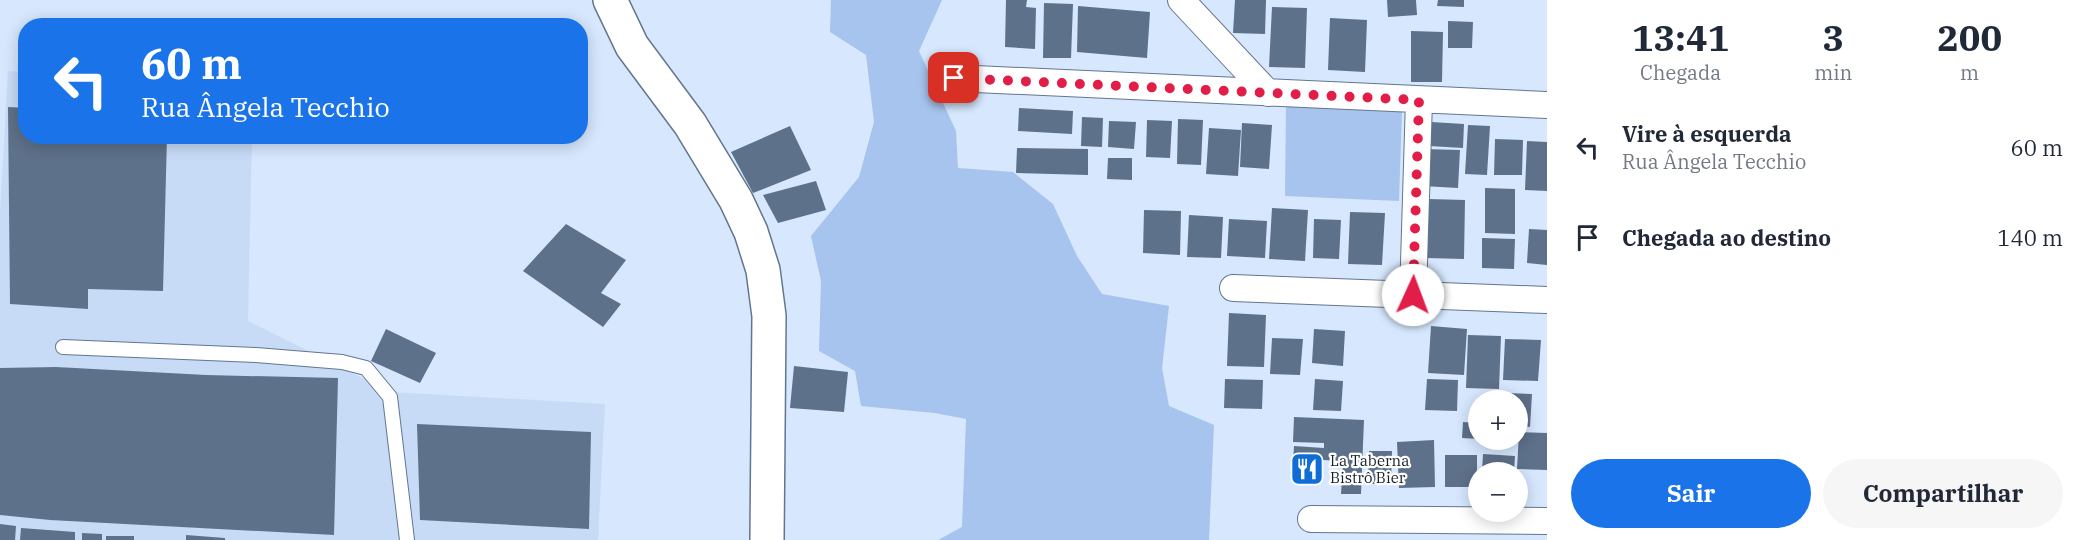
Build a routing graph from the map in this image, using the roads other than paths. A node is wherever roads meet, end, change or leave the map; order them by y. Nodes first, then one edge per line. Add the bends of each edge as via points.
1 (610, 0) edge
2 (1181, 0) edge
3 (954, 78) dead end
4 (1268, 93) junction
5 (1419, 100) junction
6 (1547, 105) edge
7 (1233, 288) dead end
8 (1413, 295) junction
9 (1547, 300) edge
10 (63, 347) dead end
11 (1311, 519) dead end
12 (1547, 521) edge
13 (407, 540) edge
14 (767, 540) edge

1 - 14 main road via 632,46 690,124 736,200 763,270 769,316
2 - 4 street
3 - 4 street
4 - 5 street
5 - 6 street
5 - 8 street
7 - 8 street
8 - 9 street
10 - 13 lane via 256,355 342,362 366,368 390,397
11 - 12 street

